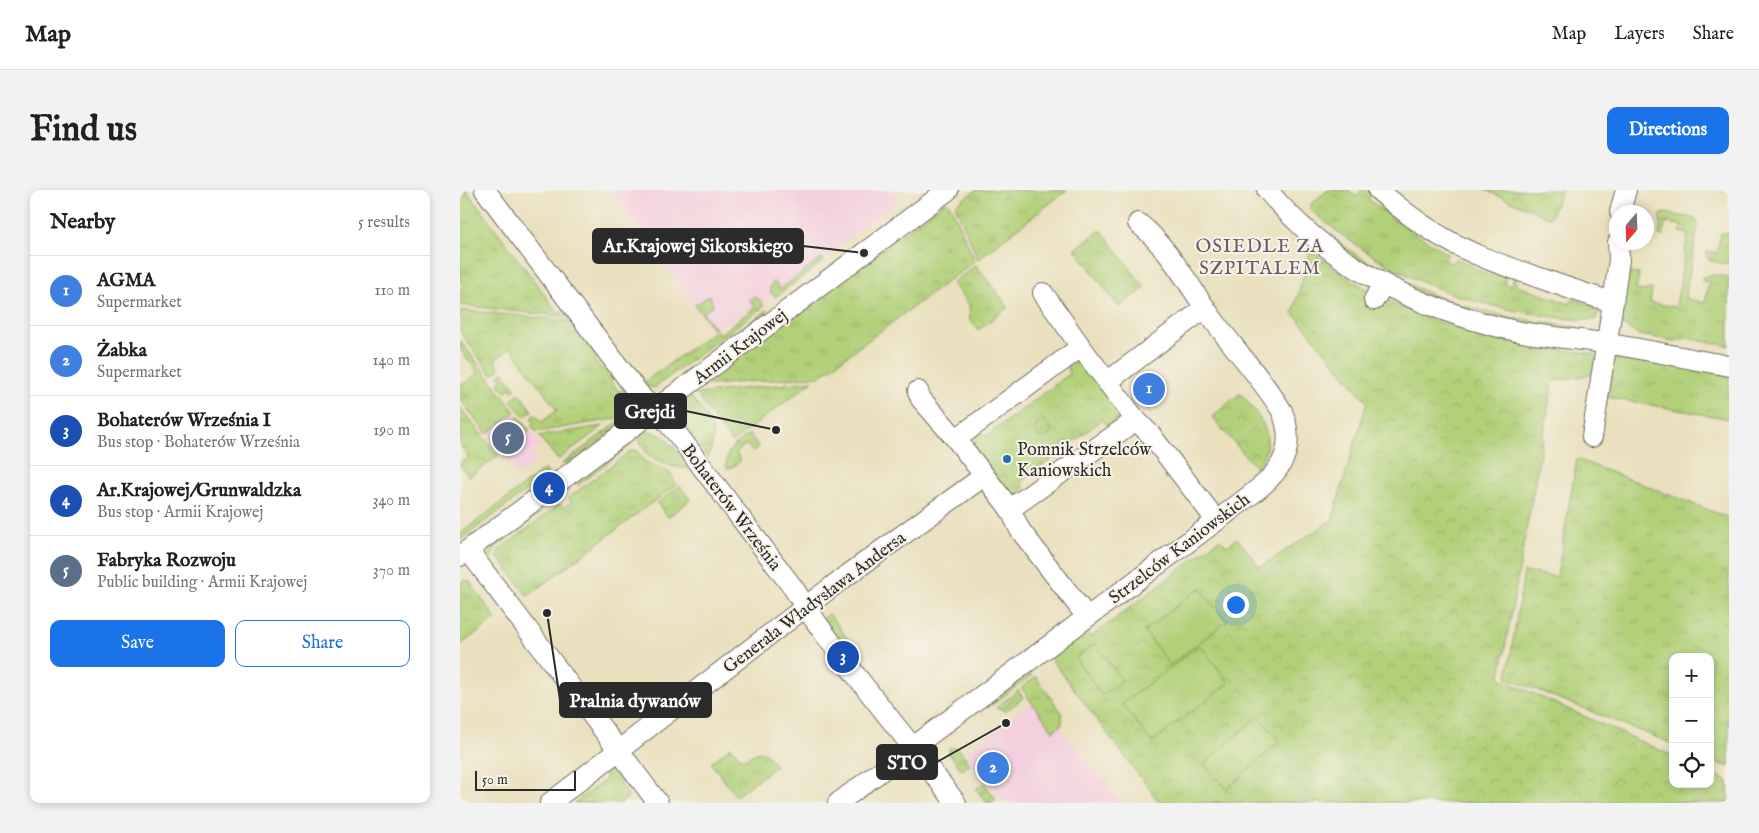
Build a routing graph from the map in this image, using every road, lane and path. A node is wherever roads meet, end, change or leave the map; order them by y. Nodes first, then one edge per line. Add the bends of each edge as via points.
1 (485, 190) edge
2 (948, 190) edge
3 (1266, 190) edge
4 (1378, 190) edge
5 (1626, 190) edge
6 (1622, 205) edge
7 (1138, 223) dead end
8 (1618, 250) edge
9 (1043, 293) dead end
10 (1613, 302) junction
11 (1205, 308) junction
12 (1608, 344) junction
13 (1081, 347) junction
14 (1729, 366) edge
15 (1107, 382) junction
16 (918, 391) dead end
17 (656, 409) junction
18 (1136, 420) junction
19 (1592, 437) dead end
20 (956, 440) junction
21 (984, 476) junction
22 (1010, 510) junction
23 (1216, 520) junction
24 (464, 553) edge
25 (805, 607) junction
26 (1087, 617) junction
27 (912, 748) junction
28 (618, 750) junction
29 (550, 803) edge
30 (658, 803) edge
31 (838, 803) edge
32 (956, 803) edge

1 - 17 street, Bohaterów Września via 643,399
2 - 17 street, Armii Krajowej
3 - 12 street via 1286,213 1355,268 1378,292 1517,331
4 - 10 street via 1442,238 1466,250 1492,262
5 - 6 street
7 - 11 street, Strzelców Kaniowskich
8 - 10 street
9 - 13 street
10 - 12 street
11 - 15 street
11 - 23 street, Strzelców Kaniowskich via 1276,401 1285,420 1288,441 1283,461 1269,481
12 - 14 street
12 - 19 street
13 - 15 street
13 - 20 street
15 - 18 street
16 - 20 street via 921,399
17 - 24 street, Armii Krajowej
17 - 25 street, Bohaterów Września
18 - 22 street
18 - 23 street
20 - 21 street
21 - 22 street
21 - 25 street, Generała Władysława Andersa
22 - 26 street via 1020,530
23 - 26 street, Strzelców Kaniowskich
24 - 28 street
25 - 27 street, Bohaterów Września
25 - 28 street, Generała Władysława Andersa
26 - 27 street, Strzelców Kaniowskich
27 - 31 street, Strzelców Kaniowskich
27 - 32 street, Bohaterów Września
28 - 29 street, Generała Władysława Andersa
28 - 30 street

